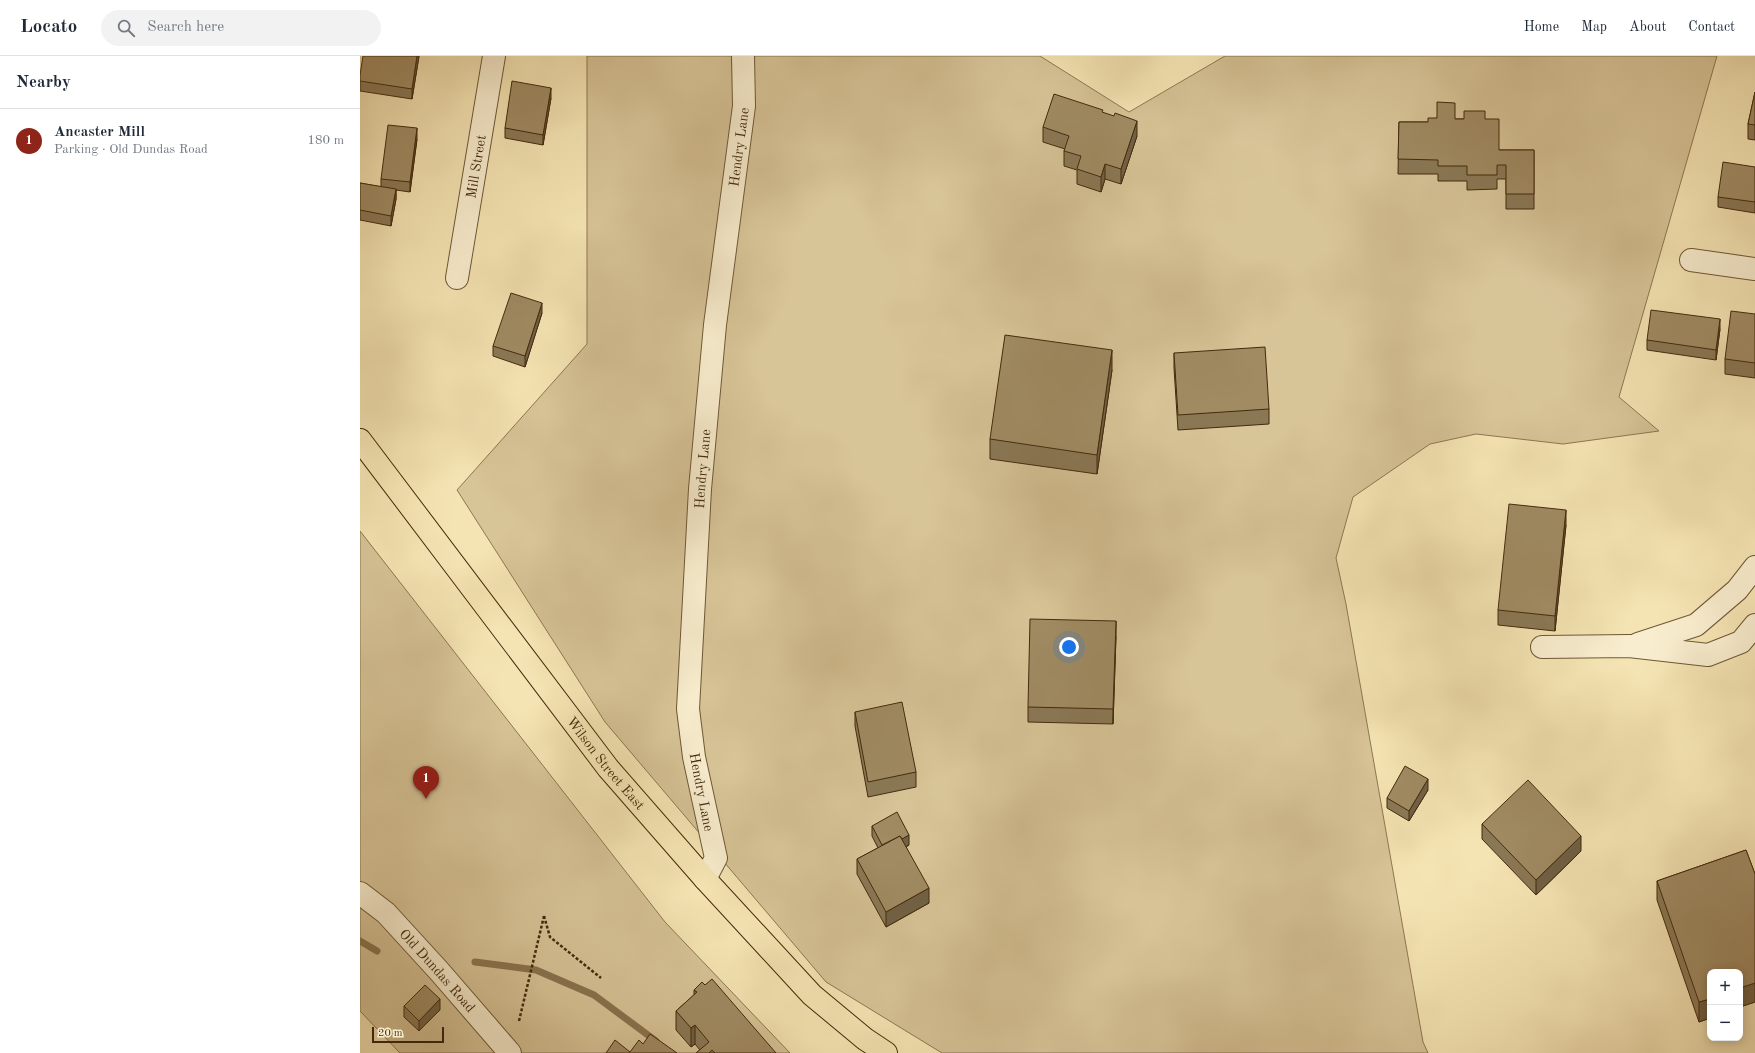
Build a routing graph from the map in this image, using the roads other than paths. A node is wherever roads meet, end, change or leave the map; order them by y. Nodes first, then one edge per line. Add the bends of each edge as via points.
1 (494, 56) edge
2 (743, 56) edge
3 (1691, 260) dead end
4 (1755, 269) edge
5 (457, 278) dead end
6 (360, 440) edge
7 (1755, 567) edge
8 (1755, 625) edge
9 (1629, 646) junction
10 (1542, 647) dead end
11 (705, 879) junction
12 (360, 893) edge
13 (510, 1053) edge
14 (886, 1053) edge

1 - 5 street, Mill Street
2 - 11 street, Hendry Lane via 744,106 715,325 700,489 688,709 694,757 716,858
3 - 4 street
6 - 11 main road, Wilson Street East via 608,768
7 - 9 street via 1737,590 1696,626
8 - 9 street via 1742,642 1708,655
9 - 10 street
11 - 14 main road, Wilson Street East via 812,995
12 - 13 street, Old Dundas Road via 386,913

